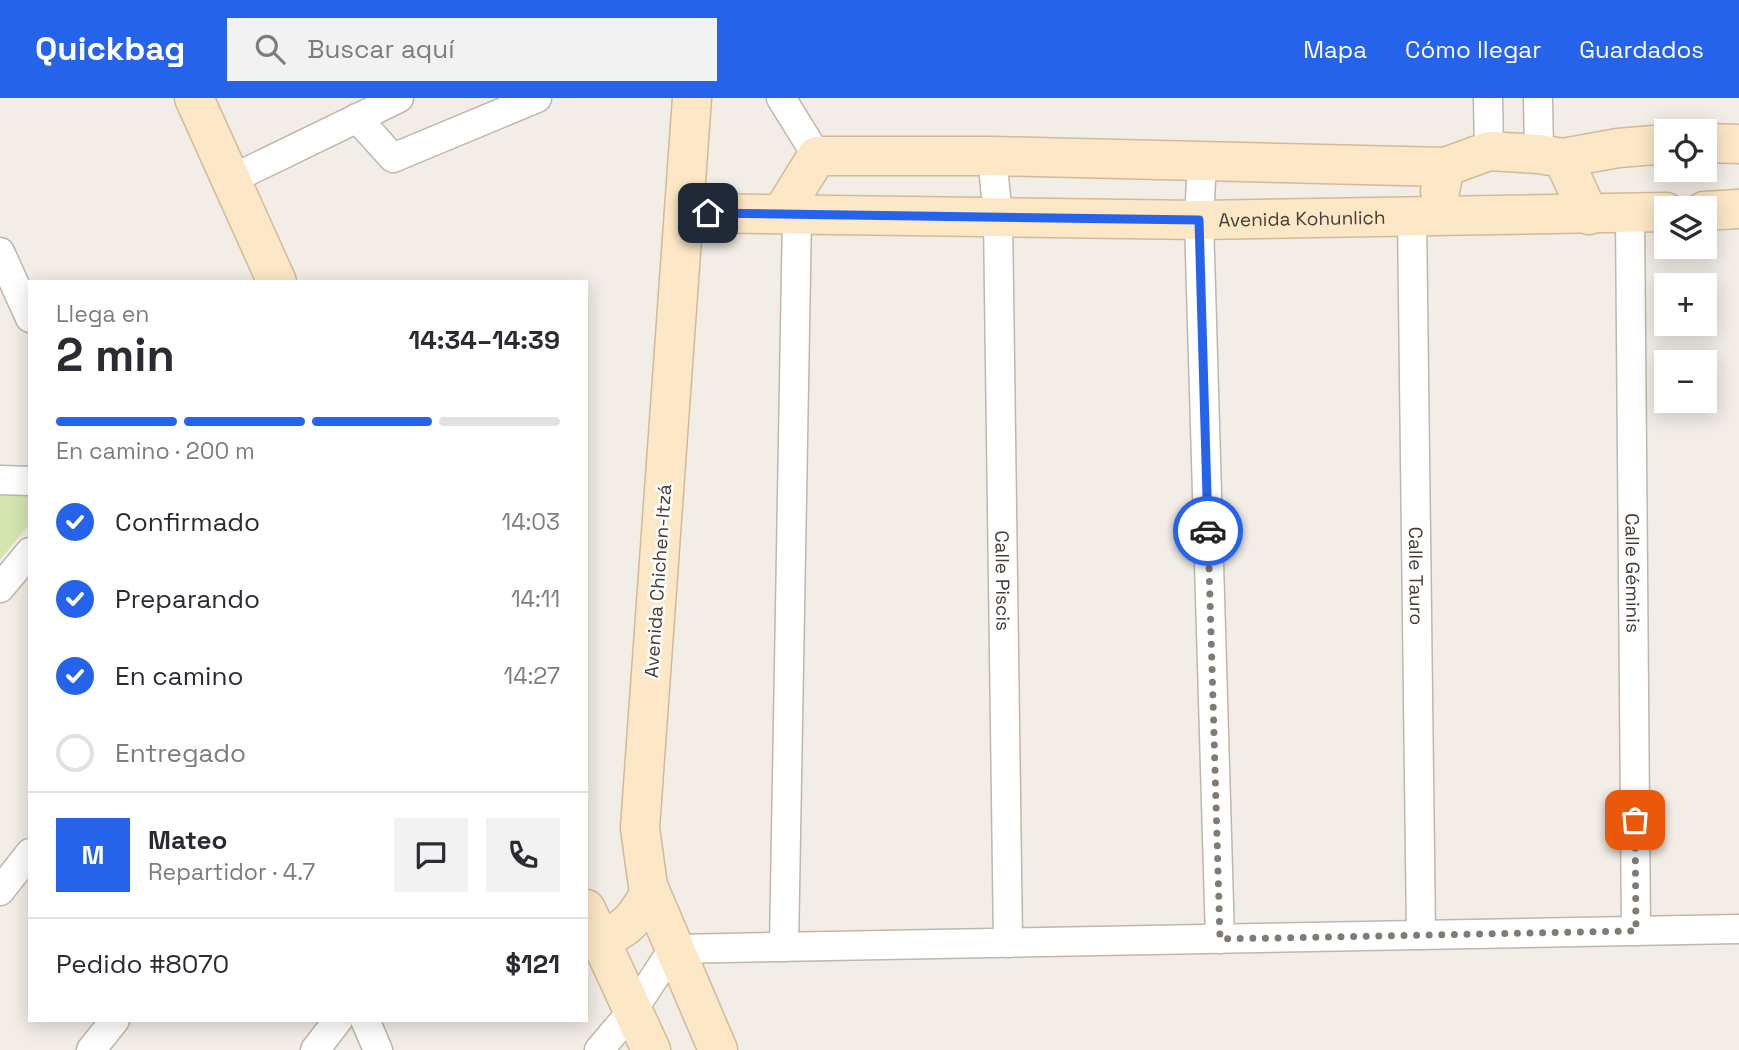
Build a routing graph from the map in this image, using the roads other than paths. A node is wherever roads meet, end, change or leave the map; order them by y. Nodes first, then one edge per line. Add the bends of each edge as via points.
1 (194, 98) edge
2 (399, 98) edge
3 (537, 98) edge
4 (692, 98) edge
5 (781, 98) edge
6 (1488, 98) edge
7 (1538, 98) edge
8 (357, 118) junction
9 (1717, 143) edge
10 (1739, 144) edge
11 (1654, 145) edge
12 (1489, 151) junction
13 (817, 156) junction
14 (992, 156) junction
15 (1551, 156) junction
16 (1202, 161) junction
17 (1445, 167) junction
18 (232, 179) junction
19 (1739, 209) edge
20 (1717, 210) edge
21 (684, 213) junction
22 (1648, 213) edge
23 (789, 214) junction
24 (1590, 215) junction
25 (1423, 216) junction
26 (998, 218) junction
27 (1199, 220) junction
28 (0, 252) edge
29 (276, 280) edge
30 (9, 292) edge
31 (28, 316) edge
32 (0, 480) edge
33 (28, 481) edge
34 (28, 554) edge
35 (0, 588) edge
36 (28, 856) edge
37 (0, 891) edge
38 (650, 893) junction
39 (593, 924) edge
40 (1739, 929) edge
41 (1636, 931) junction
42 (1421, 935) junction
43 (1220, 939) junction
44 (1009, 943) junction
45 (784, 947) junction
46 (673, 949) junction
47 (633, 1010) junction
48 (113, 1022) edge
49 (336, 1022) edge
50 (366, 1022) edge
51 (91, 1050) edge
52 (315, 1050) edge
53 (378, 1050) edge
54 (598, 1050) edge
55 (651, 1050) edge
56 (718, 1050) edge

1 - 18 street
2 - 8 street
3 - 8 street via 393,158
4 - 21 street, Avenida Chichen-Itzá
5 - 13 street
6 - 12 street
7 - 15 street
8 - 18 street
9 - 10 street
11 - 15 street
12 - 15 street
12 - 17 street
13 - 14 street
13 - 23 street
14 - 16 street
14 - 26 street, Calle Piscis
15 - 24 street
16 - 17 street
16 - 27 street
17 - 25 street
18 - 29 street
19 - 20 street
21 - 23 street, Avenida Kohunlich
21 - 38 street, Avenida Chichen-Itzá via 640,828
22 - 24 street, Avenida Kohunlich
22 - 41 street, Calle Géminis
23 - 26 street, Avenida Kohunlich
23 - 45 street
24 - 25 street, Avenida Kohunlich
25 - 27 street, Avenida Kohunlich
25 - 42 street, Calle Tauro
26 - 27 street, Avenida Kohunlich
26 - 44 street, Calle Piscis
27 - 43 street
28 - 30 street
30 - 31 street
32 - 33 street
34 - 35 street
36 - 37 street
38 - 39 street via 636,917 618,934
38 - 46 street, Avenida Chichen-Itzá
39 - 47 street
40 - 41 street
41 - 42 street
42 - 43 street
43 - 44 street
44 - 45 street
45 - 46 street
46 - 47 street
46 - 56 street, Avenida Chichen-Itzá
47 - 54 street
47 - 55 street
48 - 51 street
49 - 52 street
50 - 53 street

